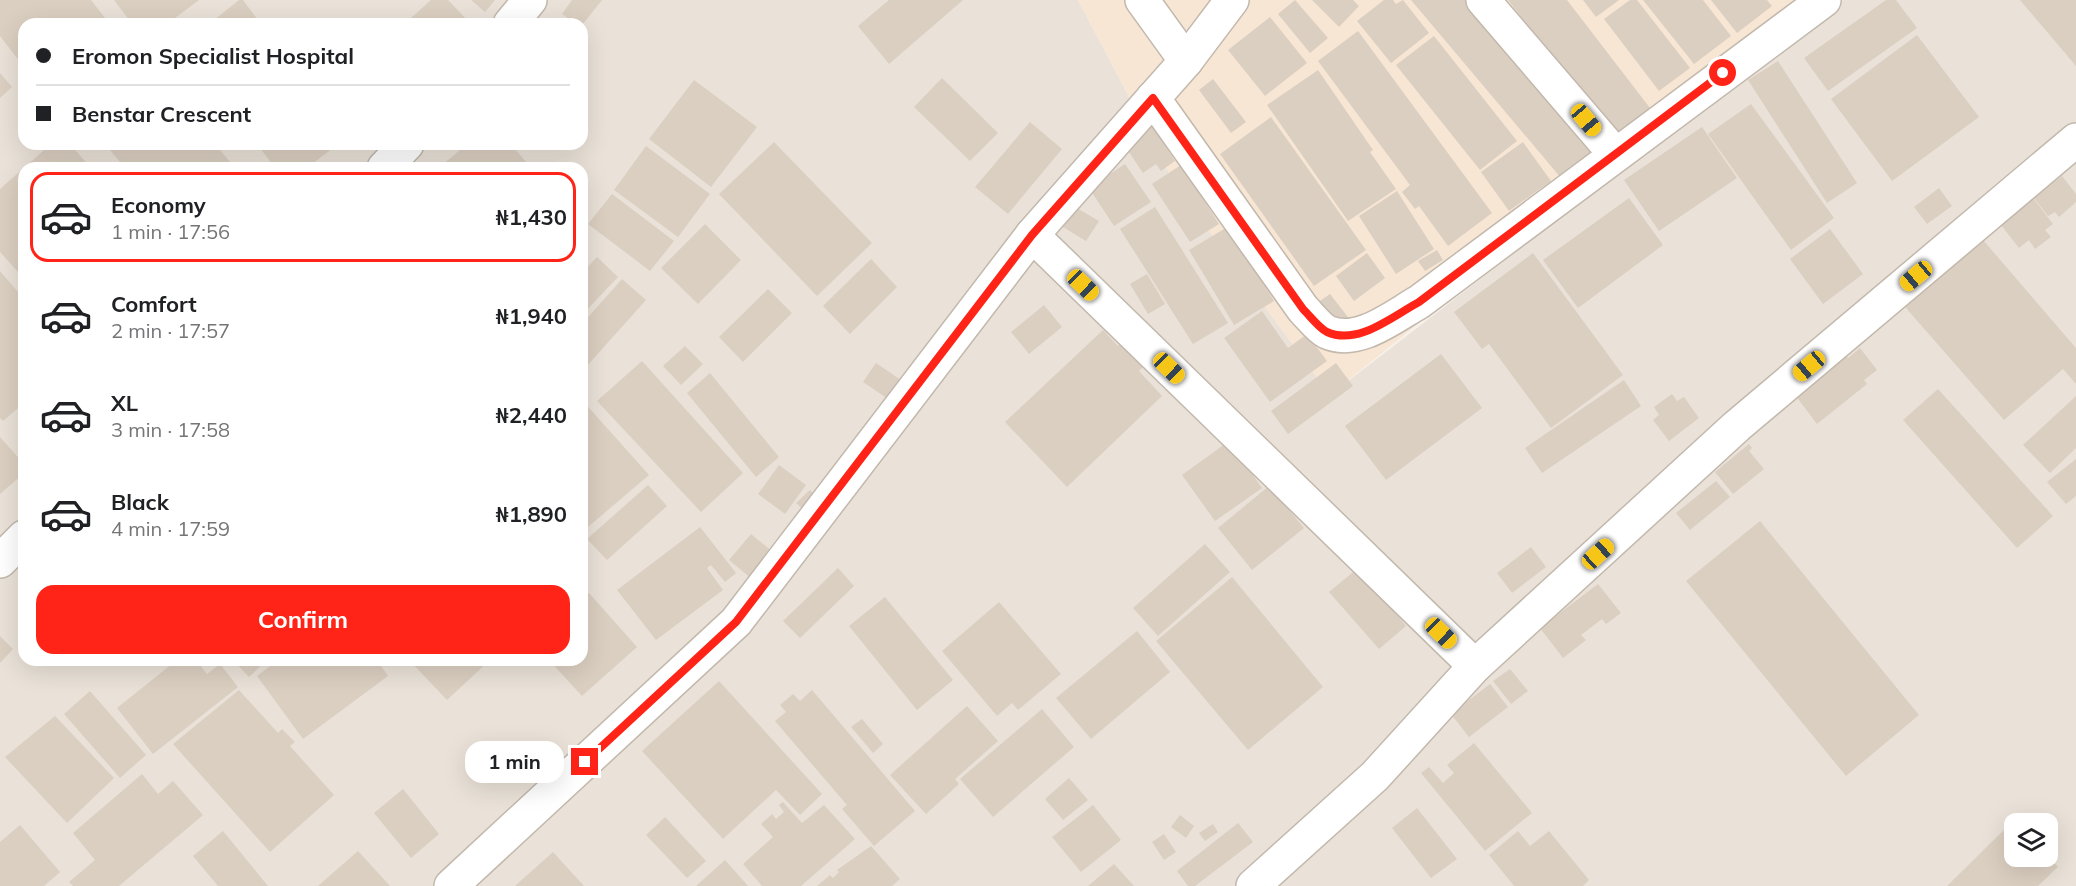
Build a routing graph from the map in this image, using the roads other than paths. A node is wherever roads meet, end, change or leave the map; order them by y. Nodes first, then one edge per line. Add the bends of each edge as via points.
1 (530, 0) edge
2 (1142, 0) edge
3 (1232, 0) edge
4 (1483, 0) edge
5 (1824, 0) edge
6 (515, 18) edge
7 (1186, 61) junction
8 (1153, 98) junction
9 (2076, 140) edge
10 (401, 150) edge
11 (1615, 154) junction
12 (390, 162) edge
13 (1032, 235) junction
14 (18, 543) edge
15 (0, 561) edge
16 (1475, 666) junction
17 (452, 886) edge
18 (1253, 886) edge

1 - 6 street
2 - 7 street
3 - 7 street
4 - 11 street
5 - 11 street
7 - 8 street
8 - 11 street via 1303,309 1326,332 1346,337 1374,327 1419,302
8 - 13 street
9 - 16 street via 1737,426
10 - 12 street
13 - 16 street
13 - 17 street via 736,622
14 - 15 street
16 - 18 street via 1376,776

